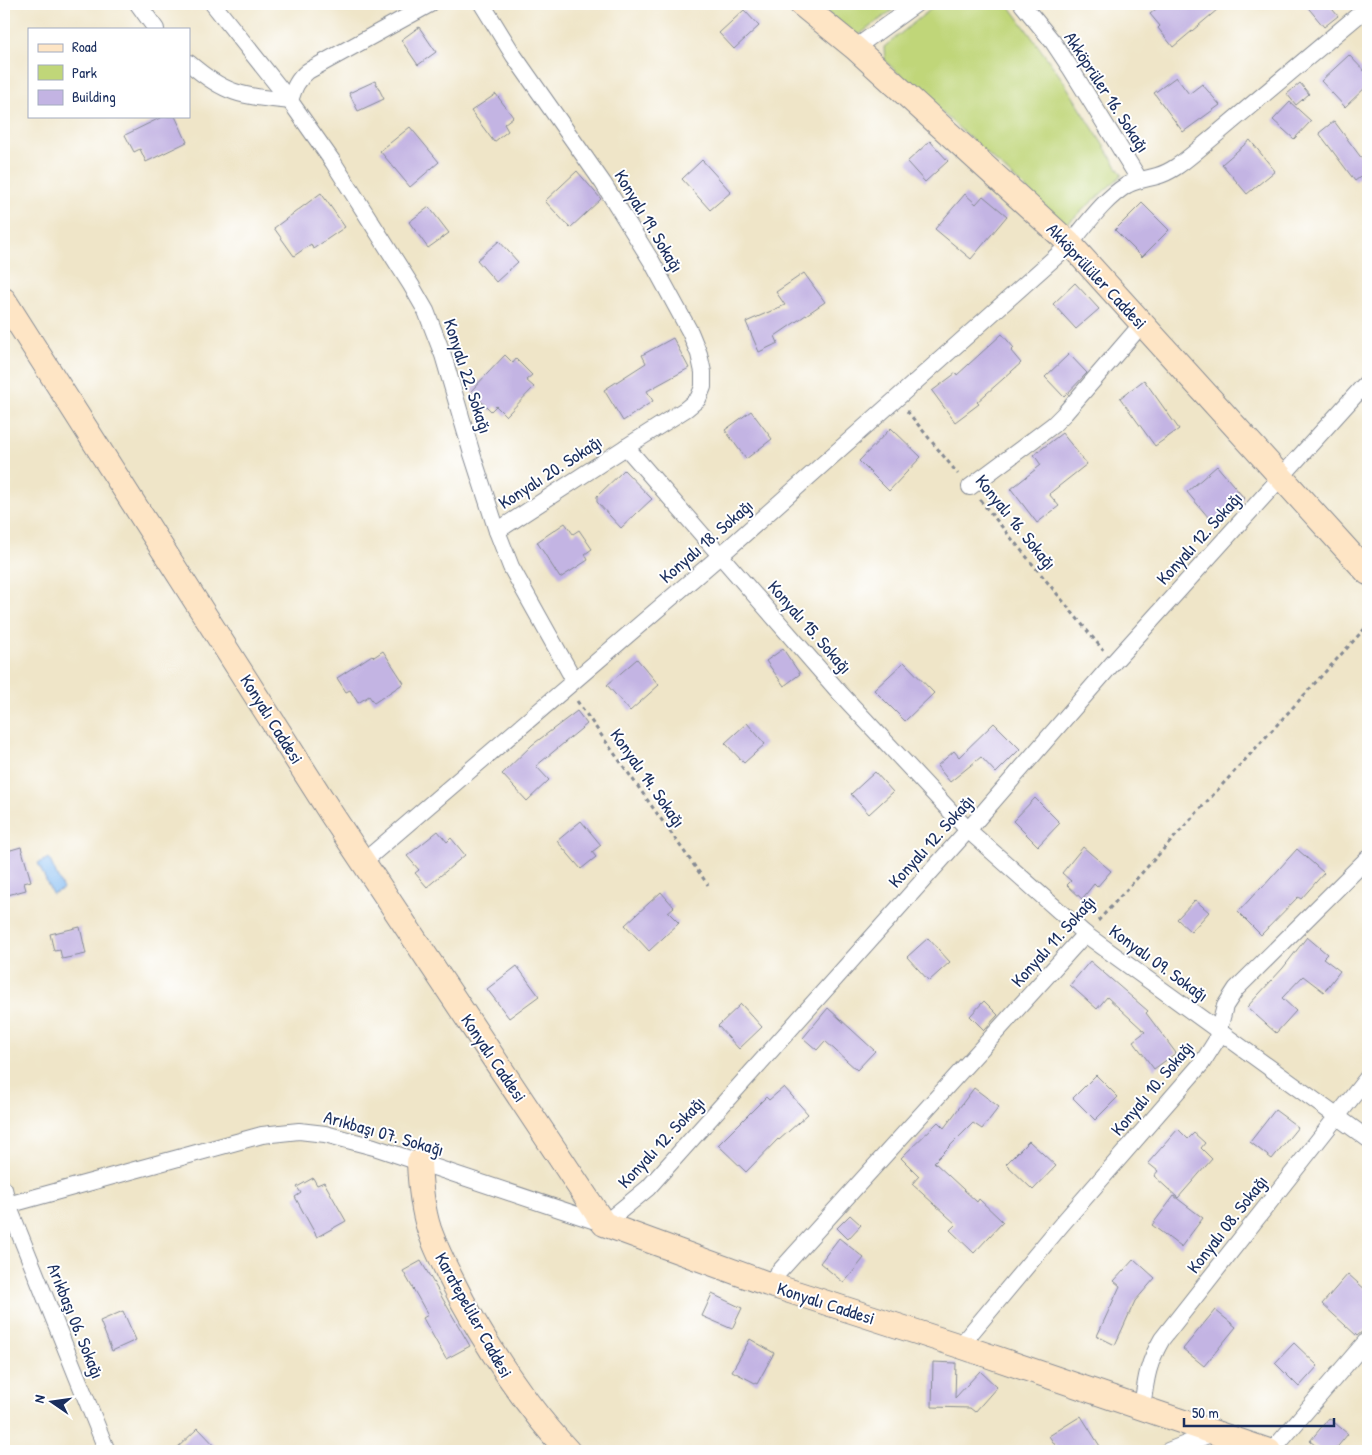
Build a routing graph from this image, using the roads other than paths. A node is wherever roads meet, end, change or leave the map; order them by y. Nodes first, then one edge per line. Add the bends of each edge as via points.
1 (138, 4) edge
2 (213, 4) edge
3 (430, 4) edge
4 (482, 4) edge
5 (800, 4) edge
6 (916, 4) edge
7 (1022, 4) edge
8 (1368, 7) edge
9 (155, 28) edge
10 (855, 48) junction
11 (190, 64) edge
12 (290, 101) junction
13 (1139, 179) junction
14 (1070, 244) junction
15 (4, 300) edge
16 (1142, 324) junction
17 (1368, 381) edge
18 (626, 447) junction
19 (1281, 477) junction
20 (970, 487) road end
21 (497, 531) junction
22 (721, 555) junction
23 (1368, 573) edge
24 (570, 683) junction
25 (968, 830) junction
26 (1368, 858) edge
27 (363, 862) junction
28 (1086, 934) junction
29 (1218, 1030) junction
30 (1368, 1077) edge
31 (1337, 1117) junction
32 (1368, 1139) edge
33 (419, 1162) junction
34 (4, 1189) edge
35 (6, 1206) edge
36 (604, 1224) junction
37 (768, 1284) junction
38 (1368, 1339) edge
39 (960, 1346) junction
40 (1142, 1408) junction
41 (1213, 1433) junction
42 (107, 1451) edge
43 (568, 1451) edge
44 (1168, 1451) edge
45 (1271, 1451) edge

1 - 9 street
2 - 12 street, Konyalı 22. Sokağı
3 - 12 street via 308,71 295,85
4 - 18 street, Konyalı 19. Sokağı via 514,56 603,183 652,262 699,354 703,387 698,399
5 - 10 street, Akköprülüler Caddesi
6 - 10 street
7 - 13 street, Akköprüler 16. Sokağı via 1053,42
8 - 13 street, Konyalı 18. Sokağı via 1194,154 1172,170
10 - 14 street, Akköprülüler Caddesi
11 - 12 street via 231,92
12 - 21 street, Konyalı 22. Sokağı via 357,198 429,319 444,355
13 - 14 street, Konyalı 18. Sokağı via 1111,198
14 - 16 street, Akköprülüler Caddesi
14 - 22 street, Konyalı 18. Sokağı
15 - 27 street, Konyalı Caddesi
16 - 19 street, Akköprülüler Caddesi
16 - 20 street via 1053,425
17 - 19 street, Konyalı 12. Sokağı
18 - 21 street, Konyalı 20. Sokağı
18 - 22 street, Konyalı 15. Sokağı
19 - 23 street, Akköprülüler Caddesi
19 - 25 street, Konyalı 12. Sokağı
21 - 24 street, Konyalı 22. Sokağı via 518,583
22 - 24 street, Konyalı 18. Sokağı
22 - 25 street, Konyalı 15. Sokağı via 839,692
24 - 27 street, Konyalı 18. Sokağı
25 - 28 street, Konyalı 09. Sokağı
25 - 36 street, Konyalı 12. Sokağı via 648,1188
26 - 29 street, Konyalı 10. Sokağı via 1236,989 1225,1006
27 - 36 street, Konyalı Caddesi
28 - 29 street, Konyalı 09. Sokağı
28 - 37 street, Konyalı 11. Sokağı
29 - 31 street, Konyalı 09. Sokağı
29 - 39 street, Konyalı 10. Sokağı via 1216,1041 1202,1063
30 - 31 street, Konyalı 08. Sokağı
31 - 32 street, Konyalı 09. Sokağı
31 - 40 street, Konyalı 08. Sokağı via 1162,1339 1146,1378
33 - 35 street, Arıkbaşı 07. Sokağı via 325,1134 299,1131 262,1135
33 - 36 street, Arıkbaşı 07. Sokağı
33 - 43 street, Karatepeliler Caddesi via 429,1229 456,1289 515,1387
34 - 35 street, Arıkbaşı 06. Sokağı
35 - 42 street, Arıkbaşı 06. Sokağı
36 - 37 street, Konyalı Caddesi
37 - 39 street, Konyalı Caddesi
38 - 45 street
39 - 40 street, Konyalı Caddesi
40 - 41 street, Konyalı Caddesi
41 - 44 street
41 - 45 street, Konyalı Caddesi

